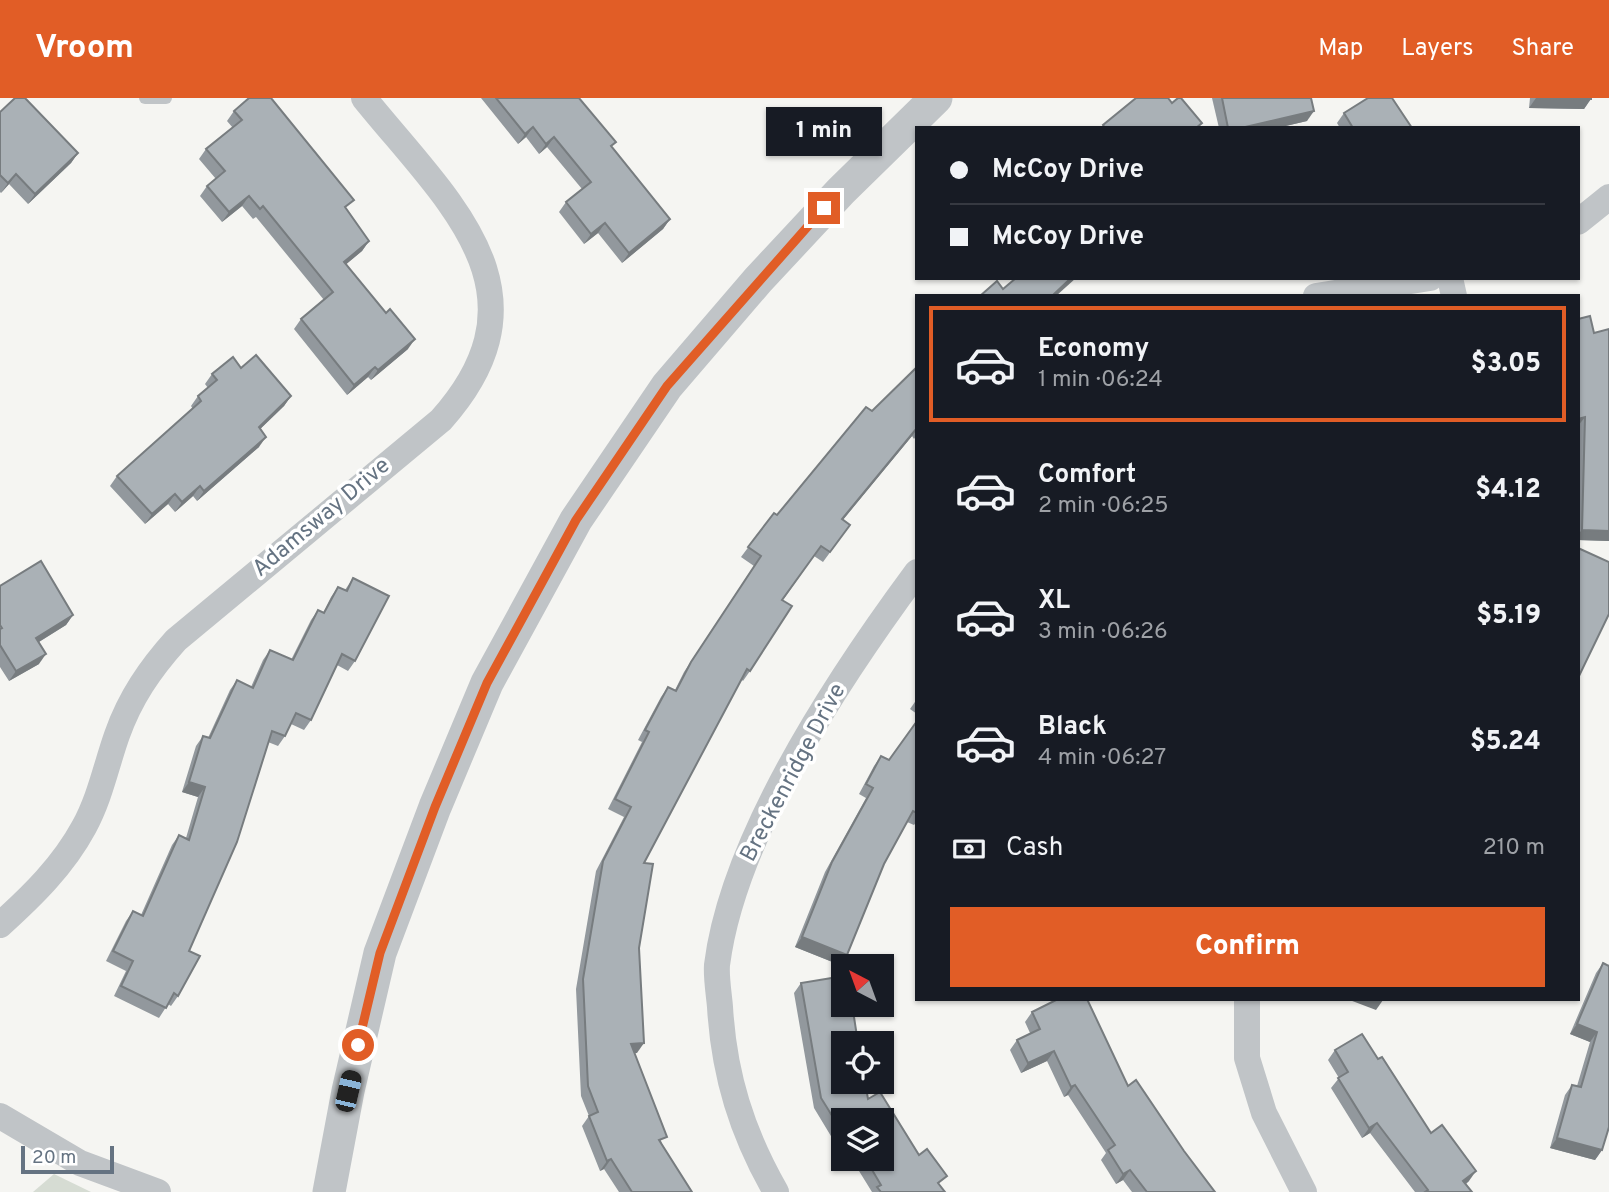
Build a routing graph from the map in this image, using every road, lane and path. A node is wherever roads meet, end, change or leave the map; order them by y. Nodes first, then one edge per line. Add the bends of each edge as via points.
1 (145, 98) edge
2 (166, 98) edge
3 (364, 98) edge
4 (936, 98) edge
5 (1609, 197) edge
6 (1580, 220) edge
7 (1417, 280) edge
8 (1329, 294) edge
9 (915, 575) edge
10 (0, 925) edge
11 (1247, 1001) edge
12 (0, 1115) edge
13 (158, 1192) edge
14 (329, 1192) edge
15 (776, 1192) edge
16 (1304, 1192) edge

1 - 2 lane
3 - 10 street, Adamsway Drive via 468,227 480,253 492,313 488,343 477,372 441,420 176,640 149,671 117,734 85,826 63,861
4 - 14 street via 841,191 667,386 576,520 487,683 380,953
5 - 6 street
7 - 8 street
9 - 15 street, Breckenridge Drive via 812,728 754,840 732,900 717,967 722,1048 744,1129
11 - 16 street via 1247,1058 1264,1113
12 - 13 street via 80,1163

